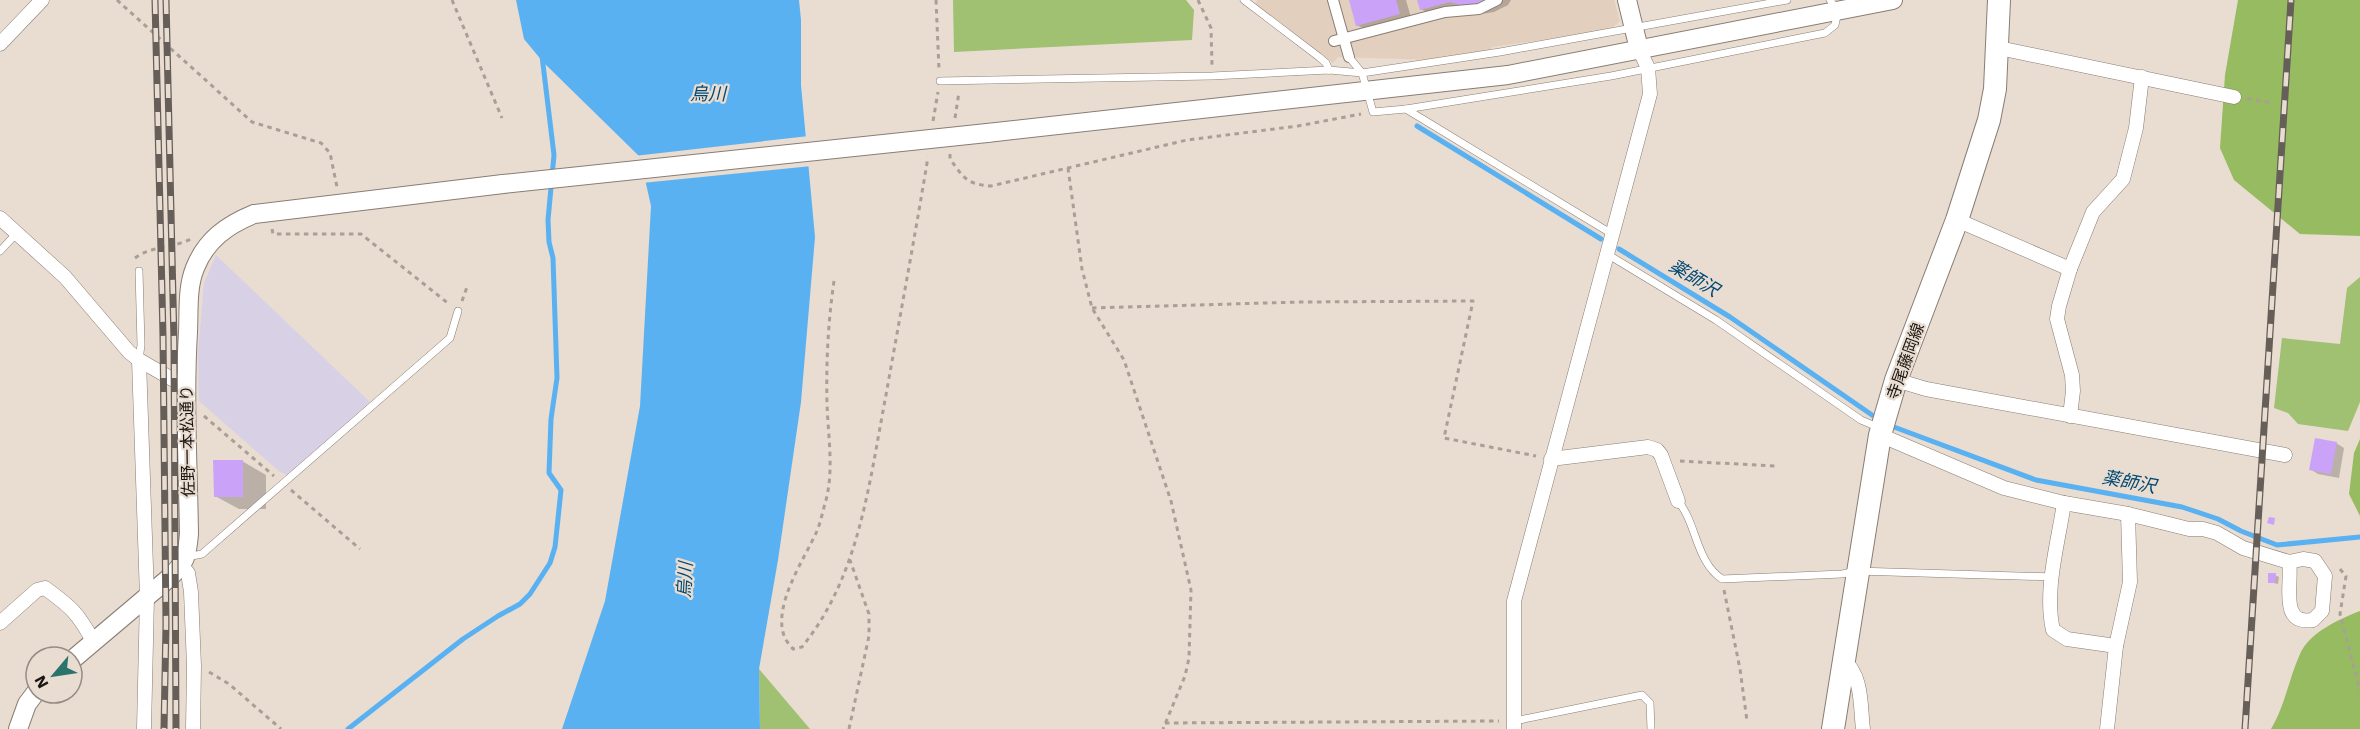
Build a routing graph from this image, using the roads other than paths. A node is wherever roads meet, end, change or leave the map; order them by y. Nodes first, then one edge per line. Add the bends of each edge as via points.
1 (42, 0) edge
2 (1244, 0) edge
3 (1333, 0) edge
4 (1497, 0) edge
5 (1627, 0) edge
6 (1787, 0) edge
7 (1893, 0) edge
8 (1999, 0) edge
9 (1834, 6) edge
10 (1634, 28) junction
11 (1339, 40) junction
12 (0, 44) edge
13 (1999, 48) junction
14 (1639, 50) junction
15 (1349, 57) joint
16 (1648, 68) junction
17 (1329, 70) junction
18 (2142, 76) junction
19 (940, 81) road end
20 (1364, 82) junction
21 (2234, 97) road end
22 (1406, 109) junction
23 (0, 218) edge
24 (1957, 220) junction
25 (16, 234) junction
26 (1612, 234) junction
27 (0, 251) edge
28 (1607, 254) junction
29 (2070, 269) junction
30 (139, 271) dead end
31 (458, 311) road end
32 (139, 360) junction
33 (1896, 380) junction
34 (186, 387) junction
35 (2070, 416) junction
36 (1881, 432) junction
37 (2285, 455) dead end
38 (1551, 459) junction
39 (1678, 501) joint
40 (2064, 503) junction
41 (2128, 514) junction
42 (184, 562) junction
43 (2289, 562) junction
44 (1857, 571) junction
45 (2053, 577) junction
46 (147, 597) junction
47 (0, 623) edge
48 (93, 641) junction
49 (2116, 646) junction
50 (84, 649) edge
51 (1844, 659) junction
52 (27, 705) edge
53 (1514, 725) edge
54 (18, 729) edge
55 (144, 729) edge
56 (193, 729) edge
57 (1651, 729) edge
58 (1833, 729) edge
59 (1863, 729) edge
60 (2107, 729) edge

1 - 12 street
2 - 17 lane via 1319,57
3 - 11 street
4 - 11 street via 1479,9 1445,12
5 - 10 street
6 - 10 lane
7 - 9 street, 佐野一本松通り
8 - 13 main road, 寺尾藤岡線
9 - 14 street, 佐野一本松通り
9 - 16 lane via 1835,25 1825,33
10 - 14 street
10 - 20 lane
11 - 15 street
13 - 18 street
13 - 24 main road, 寺尾藤岡線 via 1989,120
14 - 16 street
14 - 20 street, 佐野一本松通り via 1508,75
15 - 20 lane
16 - 22 lane
16 - 26 street via 1650,94
17 - 19 lane
17 - 20 lane
18 - 21 street
18 - 29 street via 2136,128 2123,179 2093,212
20 - 22 lane via 1373,112
20 - 34 street, 佐野一本松通り, bridge via 987,133 503,184 339,204 270,218 254,214 225,228 198,261 190,286
22 - 26 lane
23 - 25 street
24 - 29 street
24 - 33 main road, 寺尾藤岡線
25 - 27 lane
25 - 32 street via 65,277
26 - 28 street
28 - 36 lane via 1716,320
28 - 38 street
29 - 35 street via 2057,319 2072,375
30 - 32 lane
31 - 42 lane via 450,338 202,554
32 - 34 street
32 - 46 street
33 - 35 street
33 - 36 main road, 寺尾藤岡線
34 - 42 street, 佐野一本松通り via 189,534
35 - 37 street
36 - 40 street via 2004,488
36 - 44 main road, 寺尾藤岡線
38 - 39 street via 1648,447 1657,450 1663,460
38 - 53 street via 1514,601
39 - 44 lane via 1704,556 1722,579
40 - 41 street
40 - 45 street
41 - 43 street via 2217,533 2243,548
41 - 49 street via 2130,582
42 - 46 street
42 - 56 street via 191,592
43 - 43 street via 2309,559 2322,568 2322,611 2313,620 2293,616 2289,606
44 - 45 lane
44 - 51 main road, 寺尾藤岡線
45 - 49 street via 2053,630 2067,639
46 - 48 street
46 - 55 street
47 - 48 street via 37,590 45,588 72,607
48 - 50 street
49 - 60 street
51 - 58 main road, 寺尾藤岡線
51 - 59 street via 1858,679
52 - 54 street
53 - 57 lane via 1642,695 1650,703

